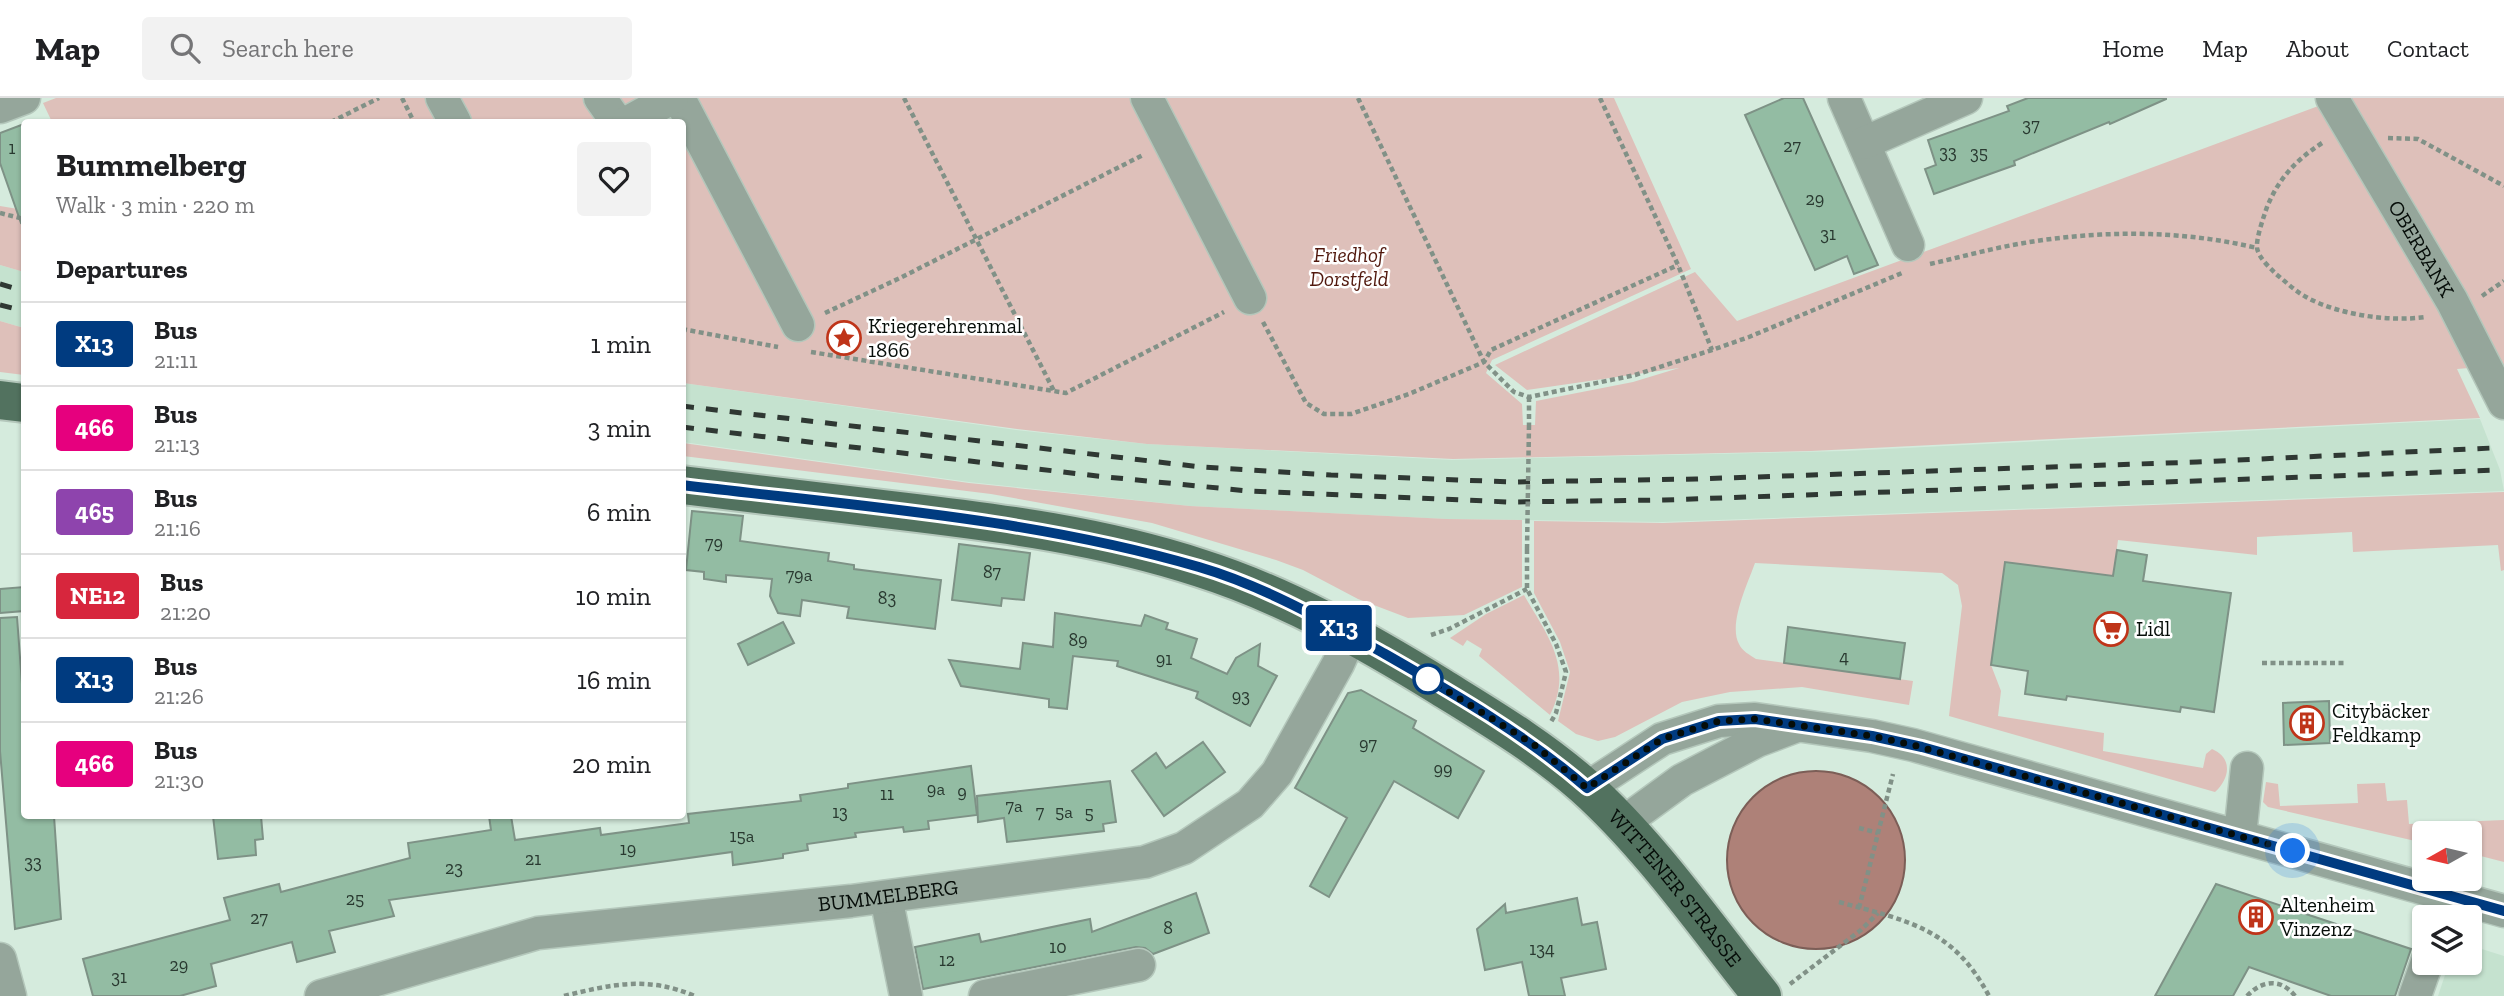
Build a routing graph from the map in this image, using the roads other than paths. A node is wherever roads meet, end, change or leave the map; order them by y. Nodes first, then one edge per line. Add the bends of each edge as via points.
1 (24, 98) edge
2 (442, 98) edge
3 (600, 98) edge
4 (672, 98) edge
5 (679, 98) edge
6 (1844, 98) edge
7 (1966, 98) edge
8 (2332, 98) edge
9 (1156, 101) edge
10 (0, 107) edge
11 (453, 119) edge
12 (615, 119) edge
13 (634, 119) edge
14 (1864, 144) junction
15 (1915, 260) road end
16 (1250, 298) road end
17 (795, 341) road end
18 (2500, 385) edge
19 (0, 400) edge
20 (21, 403) edge
21 (686, 485) edge
22 (1351, 635) junction
23 (1796, 727) junction
24 (2247, 768) dead end
25 (1587, 788) junction
26 (1623, 823) junction
27 (2240, 836) junction
28 (2504, 895) edge
29 (886, 897) junction
30 (2450, 903) edge
31 (2504, 911) edge
32 (0, 959) edge
33 (1139, 965) dead end
34 (2422, 975) edge
35 (1773, 993) edge
36 (10, 996) edge
37 (321, 996) edge
38 (906, 996) edge
39 (985, 996) edge
40 (2415, 996) edge

1 - 10 street
2 - 11 street
3 - 12 street
4 - 13 street
5 - 17 street
6 - 14 street
7 - 14 street
8 - 18 street, OBERBANK
9 - 16 street via 1169,141
14 - 15 street
19 - 20 main road
21 - 22 main road, WITTENER STRASSE via 1049,531 1130,548 1260,591
22 - 25 main road, WITTENER STRASSE via 1533,744
22 - 29 street, BUMMELBERG via 1278,773 1250,804 1184,848 1145,862
23 - 25 street via 1755,719 1692,728 1662,739
23 - 26 street via 1756,741 1682,780
23 - 27 street via 1913,745
24 - 27 street
25 - 26 main road, WITTENER STRASSE
26 - 35 main road, WITTENER STRASSE
27 - 30 street
28 - 30 street
29 - 37 street, BUMMELBERG via 538,933
29 - 38 street
30 - 31 street
32 - 36 street
33 - 39 street
34 - 40 street

